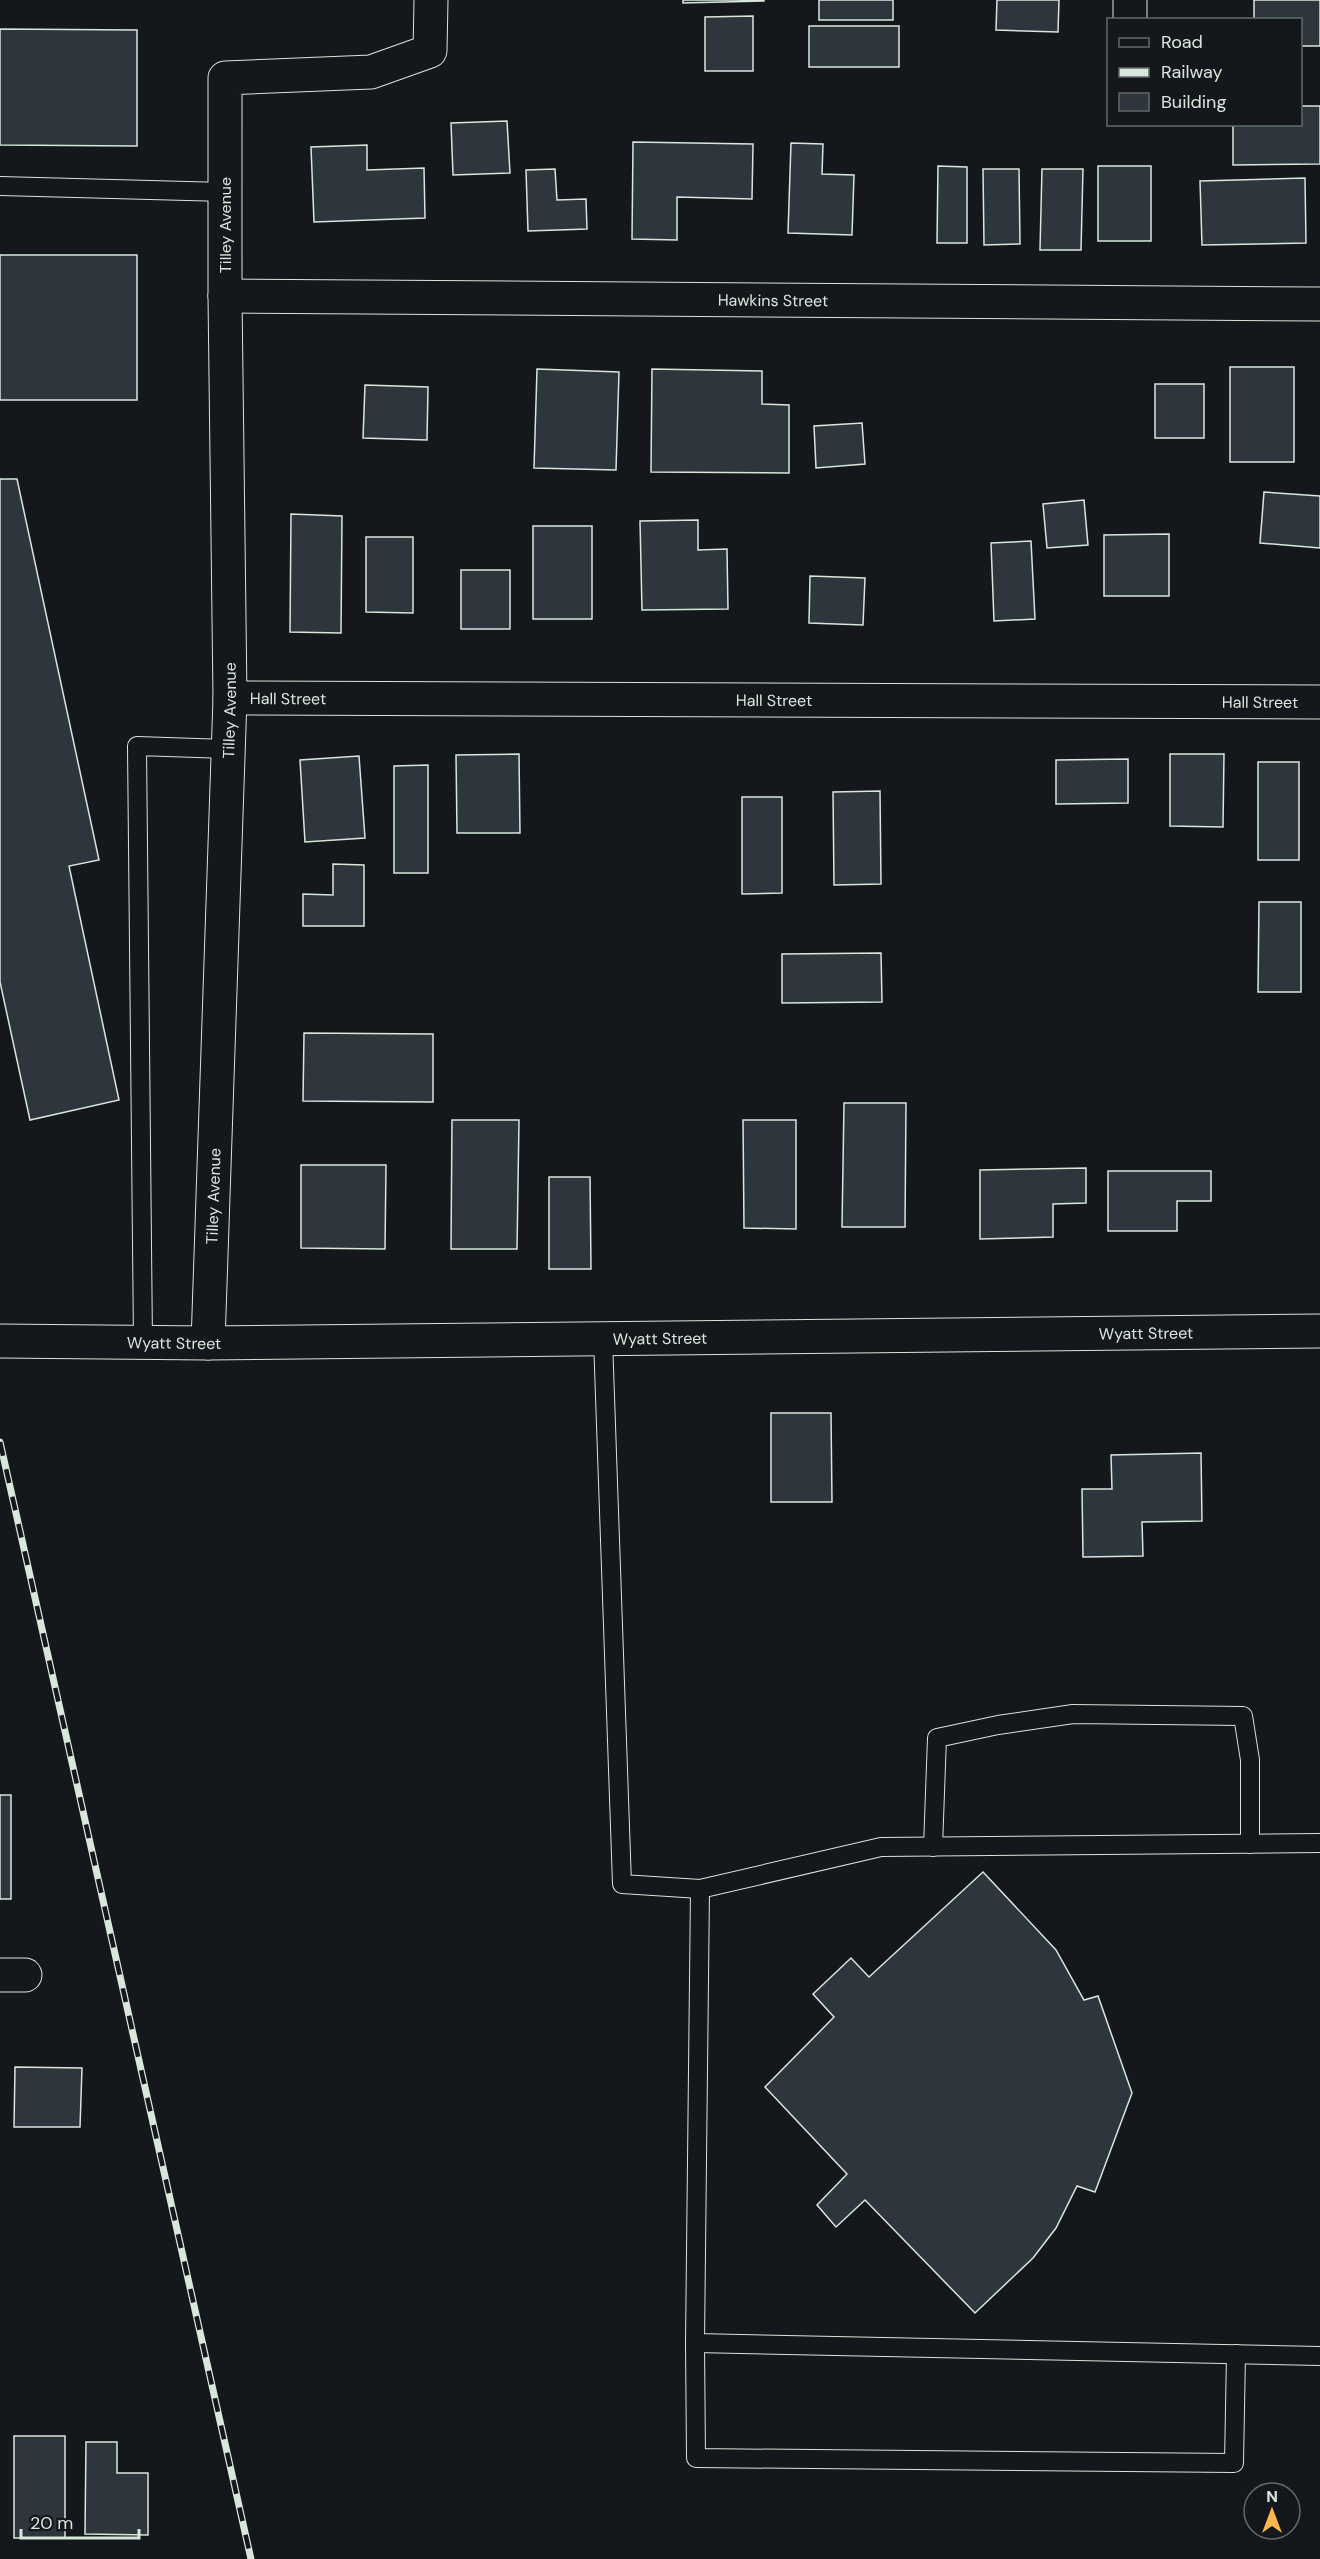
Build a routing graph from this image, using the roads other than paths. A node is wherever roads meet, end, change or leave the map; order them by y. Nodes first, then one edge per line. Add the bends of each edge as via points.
1 (431, 0) edge
2 (1130, 0) edge
3 (1130, 18) edge
4 (0, 186) edge
5 (225, 192) junction
6 (225, 296) junction
7 (1320, 304) edge
8 (230, 698) junction
9 (1320, 702) edge
10 (227, 749) junction
11 (1320, 1331) edge
12 (603, 1339) junction
13 (0, 1341) edge
14 (142, 1343) junction
15 (208, 1343) junction
16 (1320, 1843) edge
17 (1250, 1844) junction
18 (933, 1847) junction
19 (700, 1890) junction
20 (696, 2343) junction
21 (1236, 2354) junction
22 (1320, 2356) edge

1 - 5 street, Tilley Avenue via 430,51 371,72 225,78
2 - 3 street
4 - 5 lane
5 - 6 street, Tilley Avenue
6 - 7 street, Hawkins Street
6 - 8 street, Tilley Avenue
8 - 9 street, Hall Street
8 - 10 street, Tilley Avenue
10 - 14 lane via 137,746
10 - 15 street, Tilley Avenue
11 - 12 street, Wyatt Street
12 - 15 street, Wyatt Street
12 - 19 lane via 622,1884
13 - 14 street, Wyatt Street
14 - 15 street, Wyatt Street
16 - 17 lane
17 - 18 lane
17 - 18 lane via 1250,1760 1243,1716 1073,1714 937,1738
18 - 19 lane via 880,1847
19 - 20 lane
20 - 21 lane
20 - 21 lane via 696,2458 1234,2463
21 - 22 lane

